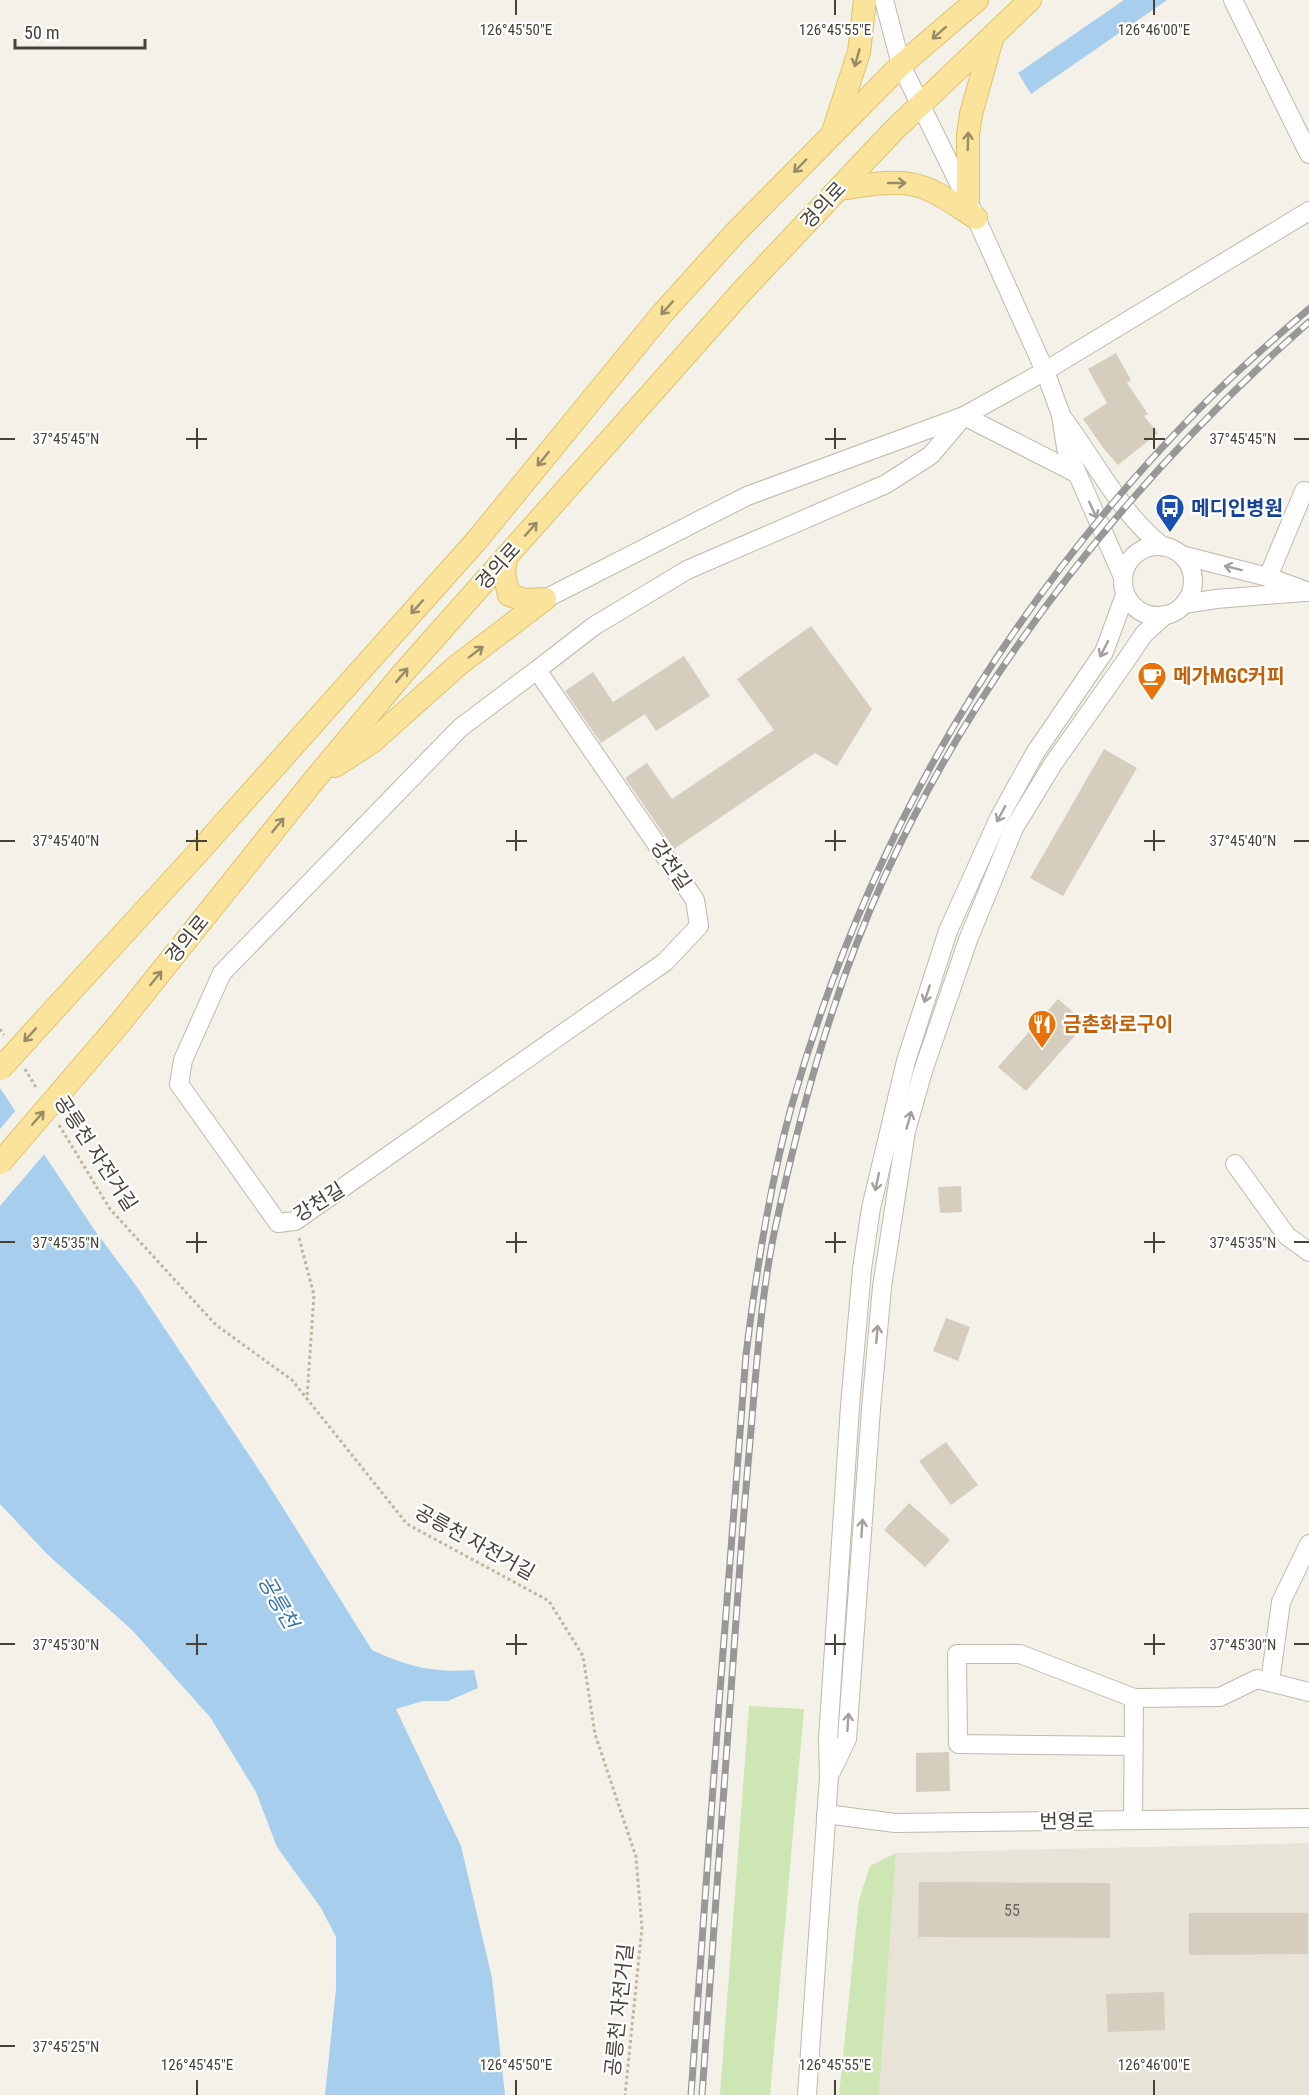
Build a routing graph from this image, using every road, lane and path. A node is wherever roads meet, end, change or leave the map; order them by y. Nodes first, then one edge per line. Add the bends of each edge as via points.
1 (865, 0) edge
2 (884, 0) edge
3 (977, 0) edge
4 (1030, 0) edge
5 (1233, 0) edge
6 (992, 37) junction
7 (901, 65) junction
8 (921, 105) junction
9 (833, 133) junction
10 (1309, 154) edge
11 (839, 189) junction
12 (972, 209) junction
13 (1309, 211) edge
14 (1045, 371) junction
15 (1061, 415) junction
16 (964, 416) junction
17 (1076, 473) junction
18 (1309, 492) edge
19 (1162, 546) junction
20 (1181, 555) junction
21 (506, 557) junction
22 (1268, 577) junction
23 (1124, 586) junction
24 (1309, 592) edge
25 (545, 599) junction
26 (1184, 604) junction
27 (1165, 615) junction
28 (537, 670) junction
29 (315, 779) junction
30 (0, 1029) edge
31 (6, 1039) dead end
32 (0, 1068) edge
33 (25, 1069) dead end
34 (37, 1089) dead end
35 (55, 1119) dead end
36 (0, 1163) edge
37 (1235, 1164) dead end
38 (295, 1221) junction
39 (1309, 1252) edge
40 (307, 1399) junction
41 (1309, 1544) edge
42 (1270, 1682) junction
43 (1309, 1692) edge
44 (1134, 1698) junction
45 (1133, 1746) junction
46 (829, 1777) junction
47 (826, 1814) junction
48 (1309, 1818) edge
49 (1133, 1820) junction
50 (625, 2095) edge
51 (807, 2095) edge

1 -> 9 main road via 859,52
2 - 7 street
3 -> 7 main road, 경의로
4 - 6 main road, 경의로
5 - 10 street
6 - 8 main road, 경의로
12 -> 6 main road via 968,135
7 - 8 street
7 - 9 main road, 경의로
8 - 11 main road, 경의로
8 - 12 street
9 -> 32 main road, 경의로, bridge via 734,234 477,540
11 -> 12 main road via 896,182 912,184
21 -> 11 main road, 경의로 via 745,288
12 - 14 street
13 - 14 street
14 - 15 street
14 - 16 street
15 - 17 street via 1066,448
15 - 19 street via 1127,513
16 - 17 street
16 - 25 street via 747,496
16 - 28 street, 강천길 via 931,455 886,484 687,570 594,626
17 -> 23 street
18 - 22 street via 1304,491
19 - 20 street
19 - 23 street via 1140,550 1132,557 1126,566
22 -> 20 street
20 - 26 street via 1188,563 1193,584
21 - 25 main road via 504,574 509,595 525,600
29 -> 21 main road, 경의로
22 - 24 street
23 - 27 street via 1137,609 1155,616
23 -> 46 street via 1104,652 1035,753 999,818 948,931 889,1125 862,1269 828,1739
24 - 26 street
29 -> 25 main road via 372,742 458,665
26 - 27 street
46 -> 27 street via 847,1739 882,1287 906,1131 923,1071 968,940 1014,828 1053,764 1144,634
28 - 38 street, 강천길 via 460,728 222,973 183,1060 179,1084 278,1223
28 - 38 street, 강천길 via 695,900 699,926 664,962
36 -> 29 main road, 경의로, bridge via 120,1023
30 - 31 path
33 - 34 path, 공릉천 자전거길
35 - 40 path, 공릉천 자전거길 via 110,1209 216,1325 292,1380
37 - 39 street via 1287,1236
38 - 40 path via 314,1295
40 - 50 path, 공릉천 자전거길 via 407,1524 549,1600 583,1656 595,1734 636,1857 642,1928
41 - 42 street via 1281,1602
42 - 43 street
42 - 44 street via 1257,1679 1220,1697
44 - 45 street
44 - 45 street via 1020,1654 957,1654 957,1743
45 - 49 street
46 - 47 street
47 - 49 street, 번영로 via 896,1823
47 - 51 street
48 - 49 street, 번영로

